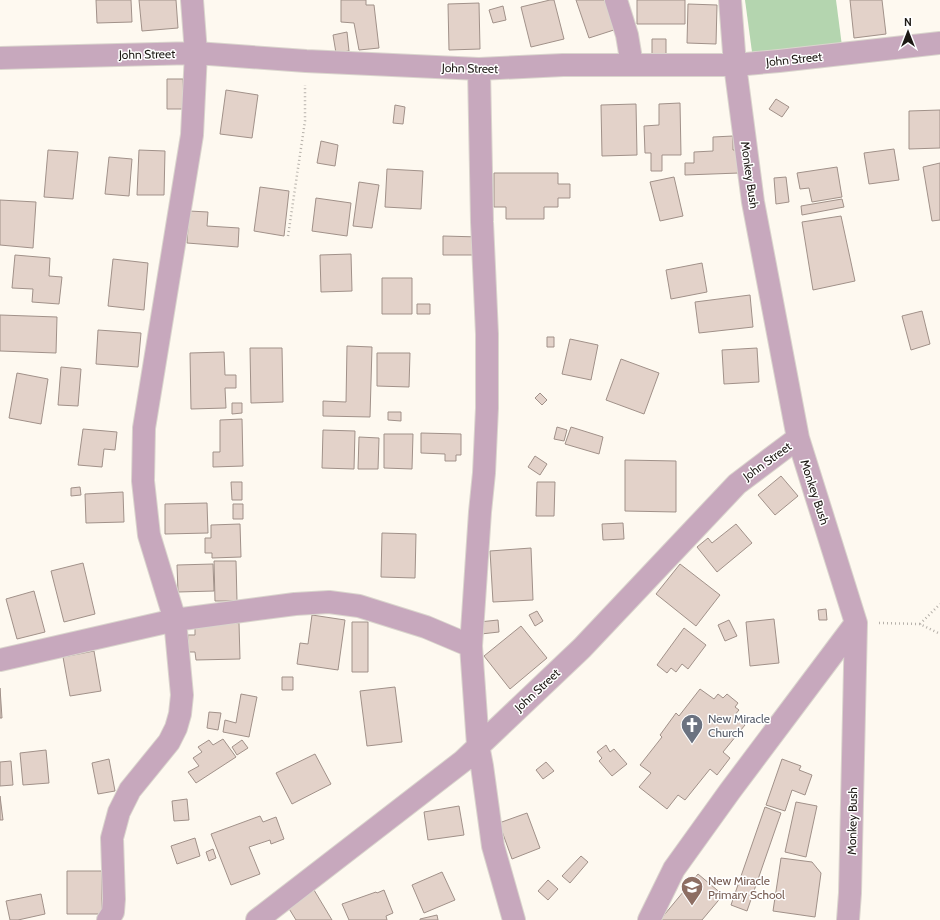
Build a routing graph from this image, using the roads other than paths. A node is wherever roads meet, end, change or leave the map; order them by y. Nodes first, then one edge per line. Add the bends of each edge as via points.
1 (192, 0) edge
2 (616, 0) edge
3 (730, 0) edge
4 (940, 43) edge
5 (196, 53) junction
6 (0, 58) edge
7 (632, 65) junction
8 (735, 65) junction
9 (479, 69) junction
10 (798, 438) junction
11 (175, 620) junction
12 (856, 622) junction
13 (471, 646) junction
14 (0, 660) edge
15 (478, 745) junction
16 (108, 920) edge
17 (257, 920) edge
18 (514, 920) edge
19 (649, 920) edge
20 (848, 920) edge

1 - 5 street
2 - 7 street via 627,35
3 - 8 street, Monkey Bush
4 - 8 street, John Street
5 - 6 street, John Street
5 - 9 street, John Street
5 - 11 street via 192,135 144,428 143,481 149,535
7 - 8 street, John Street
7 - 9 street, John Street
8 - 10 street, Monkey Bush via 753,202
9 - 13 street via 487,334 486,408 484,473
10 - 12 street, Monkey Bush
10 - 15 street, John Street via 736,484 582,648
11 - 13 street via 329,602 359,606
11 - 14 street
11 - 16 street via 182,695 180,714 169,742 130,790 119,812 112,838 114,899 113,912
12 - 19 street via 674,869
12 - 20 street, Monkey Bush
13 - 15 street
15 - 17 street, John Street via 463,761
15 - 18 street via 493,846

